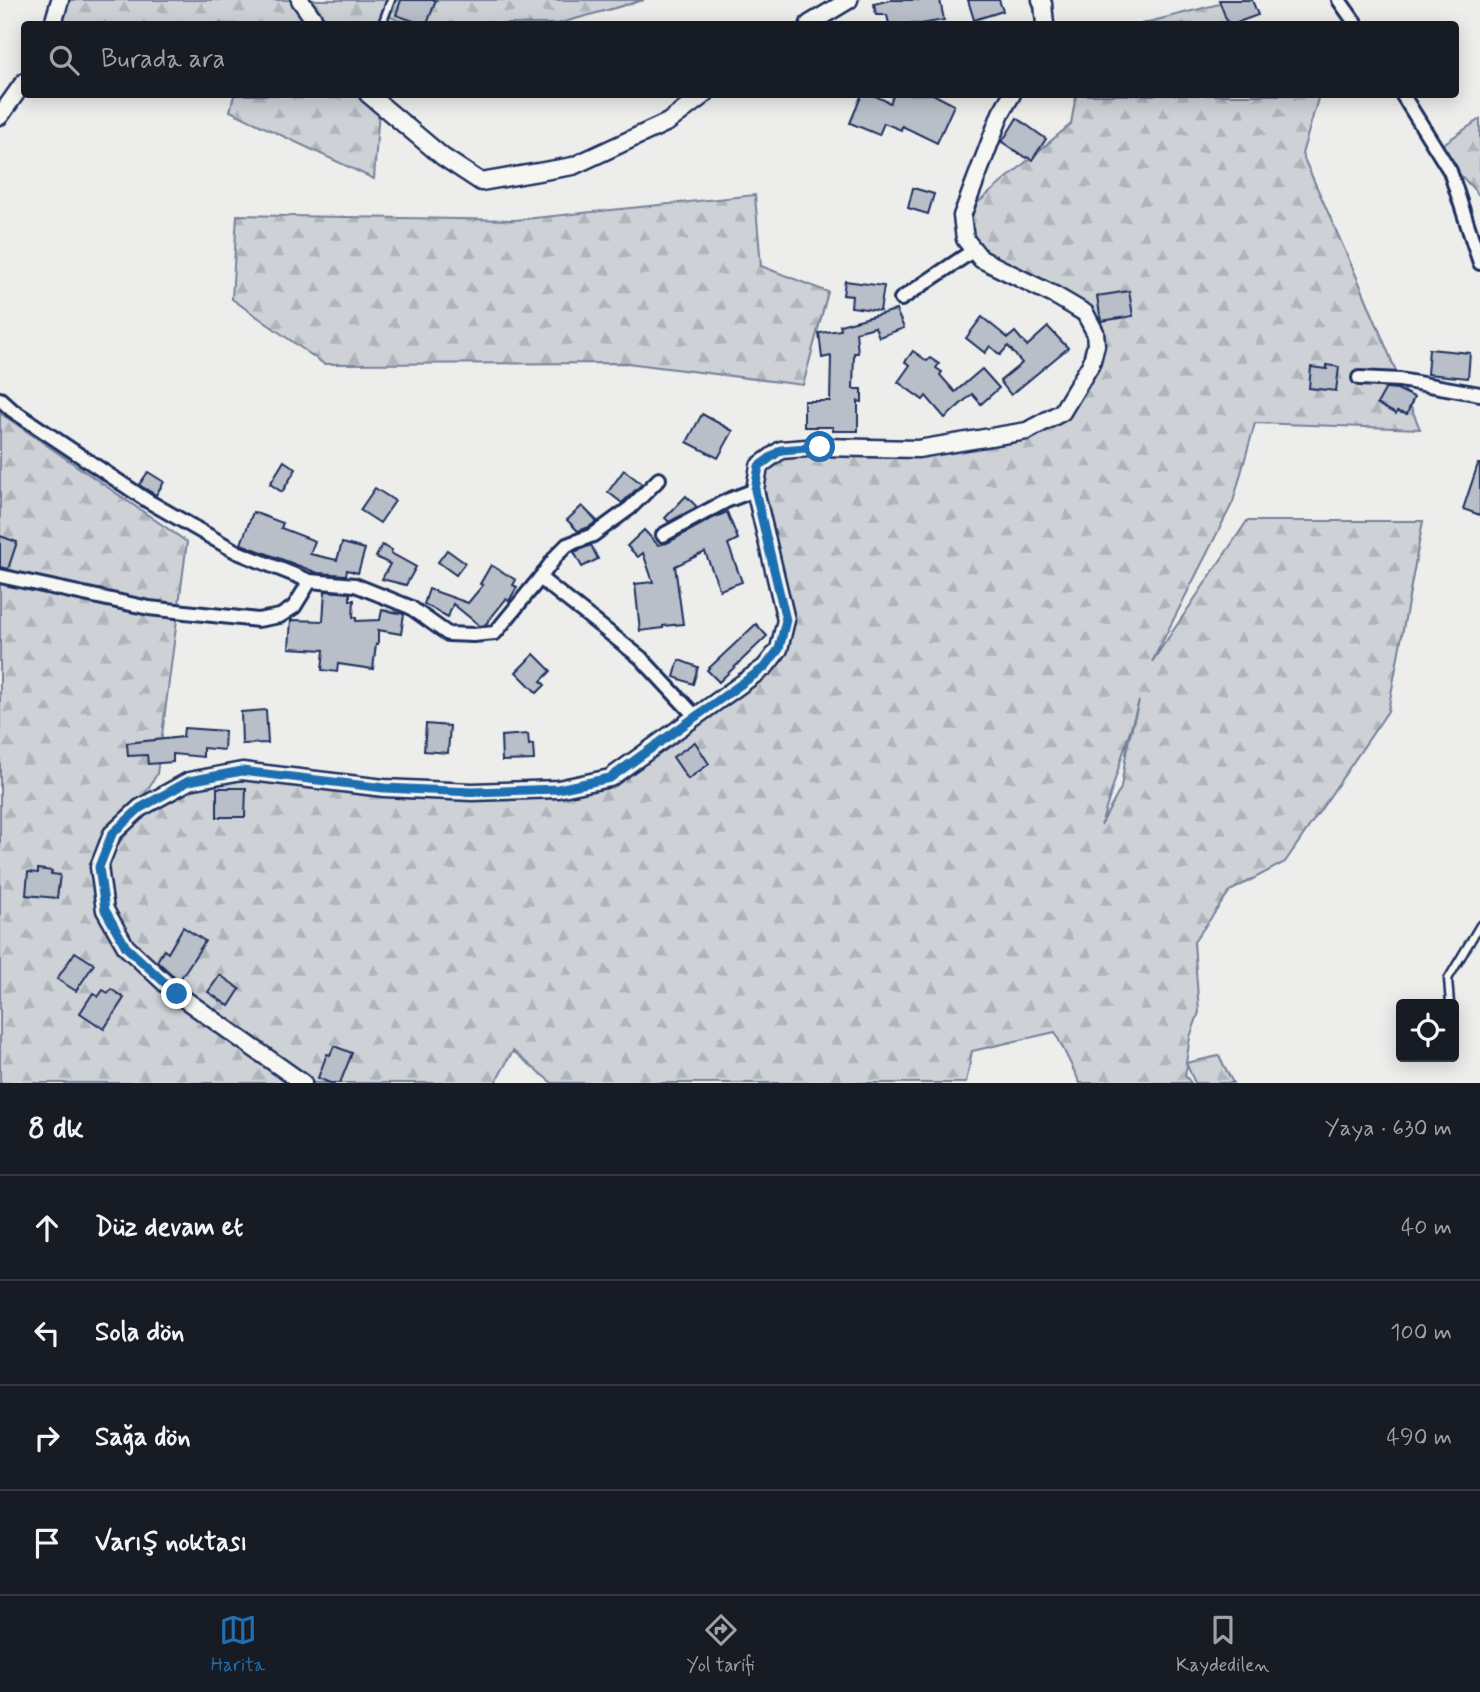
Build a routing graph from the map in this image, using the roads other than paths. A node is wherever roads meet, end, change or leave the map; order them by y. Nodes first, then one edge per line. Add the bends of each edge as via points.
1 (60, 0) edge
2 (300, 0) edge
3 (391, 0) edge
4 (849, 0) edge
5 (1041, 0) edge
6 (1339, 0) edge
7 (54, 21) edge
8 (315, 21) edge
9 (383, 21) edge
10 (814, 21) edge
11 (1045, 21) edge
12 (1354, 21) edge
13 (21, 86) edge
14 (373, 98) edge
15 (700, 98) edge
16 (1010, 98) edge
17 (1404, 98) edge
18 (0, 116) edge
19 (974, 250) junction
20 (1480, 263) edge
21 (901, 299) dead end
22 (1359, 377) dead end
23 (1480, 394) edge
24 (0, 399) edge
25 (659, 479) dead end
26 (755, 490) junction
27 (663, 535) dead end
28 (0, 576) edge
29 (540, 578) junction
30 (310, 580) junction
31 (696, 717) junction
32 (1480, 925) edge
33 (1450, 999) edge
34 (303, 1083) edge

1 - 7 street
2 - 8 street
3 - 9 lane
4 - 10 street
5 - 11 street
6 - 12 street
13 - 18 street
14 - 15 street via 443,157 481,182 573,166 668,122
16 - 19 street via 962,216 965,239
17 - 20 street via 1450,171
19 - 21 street
19 - 26 street via 981,259 1085,313 1096,345 1091,364 1062,412 1027,431 918,449 781,450 759,466
22 - 23 street
24 - 30 street via 171,515 237,552
25 - 29 street via 593,535 567,545
26 - 27 street
26 - 31 street via 786,620 779,649 765,667
28 - 30 street via 149,608 258,620 280,616 294,607
29 - 30 street via 495,633 473,635 448,634 410,607 355,585
29 - 31 street via 641,658
31 - 34 street via 610,778 558,789 384,788 242,771 189,781 131,816 112,834 99,867 105,910 126,947 177,994
32 - 33 lane via 1448,979

